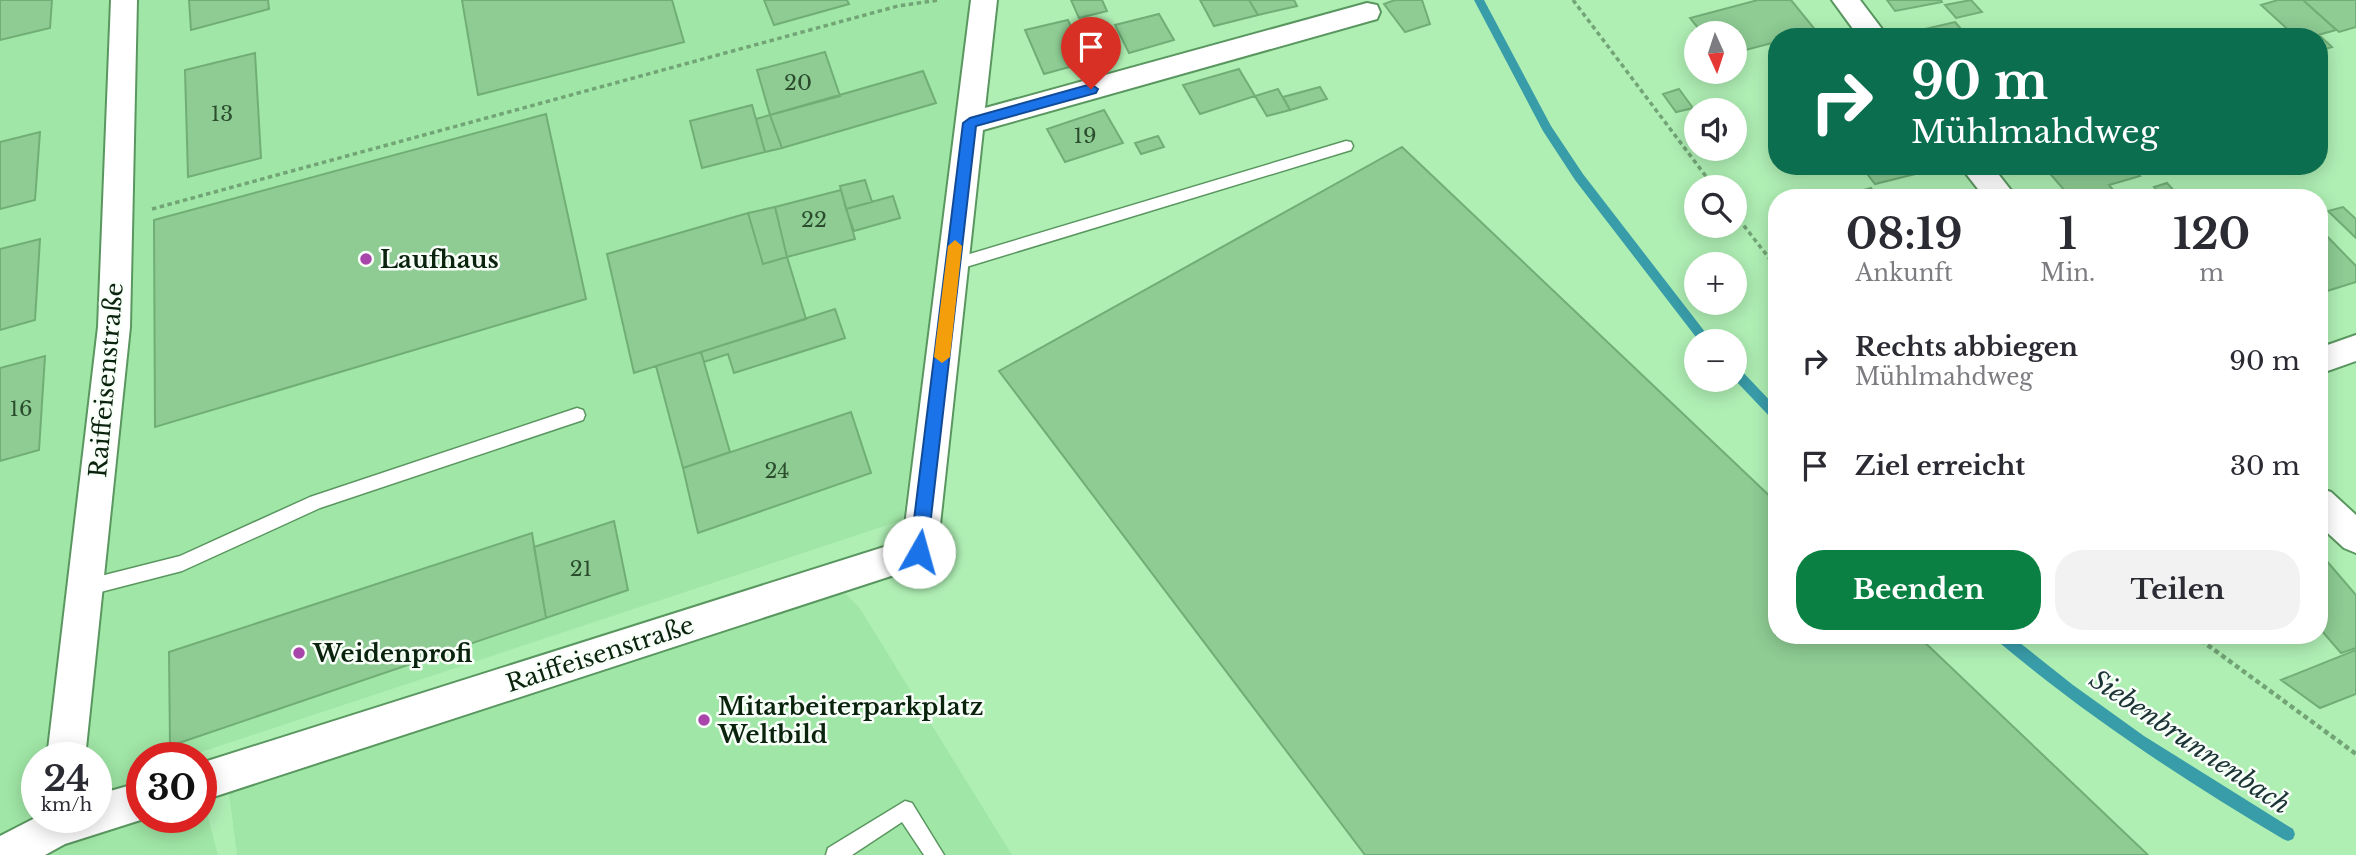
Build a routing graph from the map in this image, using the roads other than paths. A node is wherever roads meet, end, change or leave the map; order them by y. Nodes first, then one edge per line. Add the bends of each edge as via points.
1 (124, 0) edge
2 (984, 0) edge
3 (1845, 0) edge
4 (1367, 12) dead end
5 (1863, 28) edge
6 (970, 123) junction
7 (1346, 146) dead end
8 (1983, 175) edge
9 (1994, 189) edge
10 (953, 265) junction
11 (2356, 348) edge
12 (2328, 358) edge
13 (577, 415) dead end
14 (2328, 511) edge
15 (2356, 537) edge
16 (919, 552) joint
17 (85, 587) junction
18 (68, 742) edge
19 (217, 777) edge
20 (46, 833) edge
21 (4, 855) edge
22 (835, 855) edge
23 (935, 855) edge

1 - 17 street, Raiffeisenstraße via 114,327
2 - 6 street
3 - 5 street
4 - 6 street
6 - 10 street
7 - 10 lane
8 - 9 street
10 - 16 street
11 - 12 street
13 - 17 lane via 316,502 182,563
14 - 15 street
16 - 19 street, Raiffeisenstraße
17 - 18 street, Raiffeisenstraße
20 - 21 street
22 - 23 lane via 905,810

